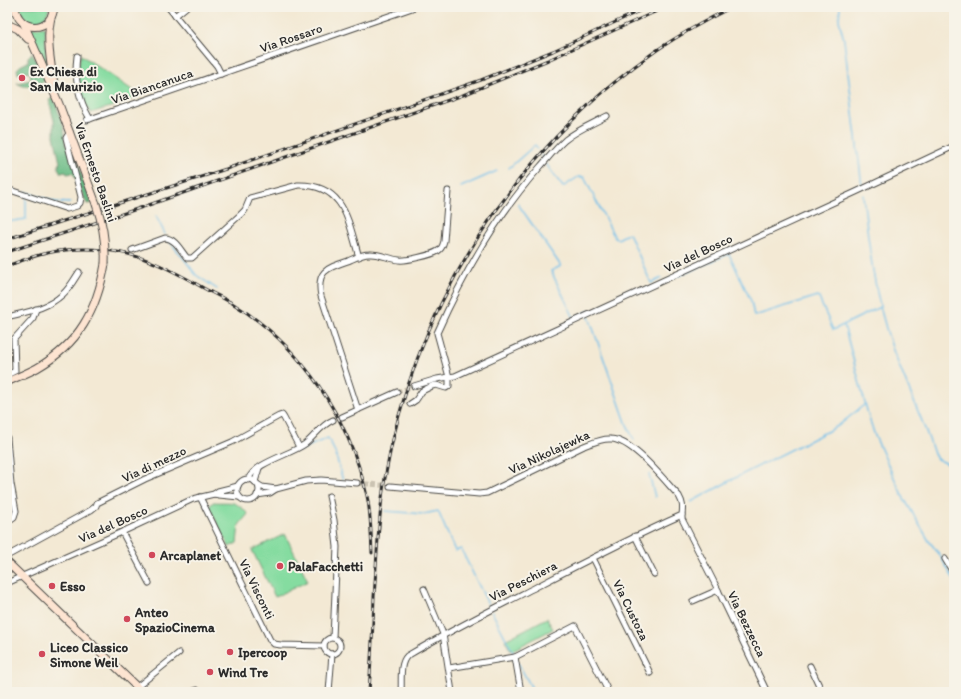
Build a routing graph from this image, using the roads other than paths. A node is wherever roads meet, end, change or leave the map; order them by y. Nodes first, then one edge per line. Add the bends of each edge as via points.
1 (15, 7) edge
2 (168, 7) edge
3 (186, 7) edge
4 (414, 7) edge
5 (54, 10) edge
6 (175, 16) junction
7 (7, 23) edge
8 (24, 23) junction
9 (32, 44) junction
10 (77, 56) dead end
11 (221, 74) junction
12 (56, 95) junction
13 (607, 116) dead end
14 (70, 132) junction
15 (954, 146) edge
16 (7, 189) edge
17 (448, 191) dead end
18 (132, 250) dead end
19 (359, 257) junction
20 (79, 272) dead end
21 (36, 309) junction
22 (7, 316) edge
23 (7, 375) edge
24 (450, 377) junction
25 (7, 382) edge
26 (414, 386) tunnel mouth
27 (397, 392) tunnel mouth
28 (410, 404) dead end
29 (358, 410) junction
30 (342, 417) dead end
31 (334, 420) dead end
32 (7, 438) edge
33 (299, 447) junction
34 (259, 468) junction
35 (248, 480) junction
36 (256, 483) junction
37 (357, 483) tunnel mouth
38 (238, 486) junction
39 (390, 486) tunnel mouth
40 (276, 489) junction
41 (214, 494) junction
42 (257, 495) junction
43 (200, 496) junction
44 (239, 496) junction
45 (328, 496) dead end
46 (682, 514) junction
47 (7, 522) edge
48 (122, 532) junction
49 (635, 536) junction
50 (7, 556) edge
51 (593, 558) junction
52 (946, 559) dead end
53 (7, 562) edge
54 (654, 574) dead end
55 (954, 574) edge
56 (22, 576) junction
57 (7, 583) edge
58 (149, 583) dead end
59 (424, 590) dead end
60 (718, 590) junction
61 (693, 601) dead end
62 (444, 634) junction
63 (333, 638) junction
64 (324, 646) junction
65 (179, 653) dead end
66 (332, 654) junction
67 (515, 657) junction
68 (810, 666) dead end
69 (449, 668) junction
70 (650, 673) dead end
71 (607, 689) dead end
72 (140, 690) edge
73 (197, 690) dead end
74 (191, 692) edge
75 (329, 692) edge
76 (401, 692) edge
77 (452, 692) edge
78 (521, 692) edge
79 (767, 692) edge
80 (822, 692) edge

1 - 8 main road, Via Ernesto Baslini via 17,16
2 - 6 street
3 - 6 street
4 - 11 street, Via Rossaro
5 - 8 main road via 46,22 40,25 31,26
5 - 12 main road, Via Ernesto Baslini via 50,23 50,46
6 - 11 street
7 - 8 main road
7 - 9 main road via 24,33
8 - 9 main road, Via Ernesto Baslini
9 - 12 main road, Via Ernesto Baslini
10 - 11 street, Via Biancanuca via 78,86 89,120
12 - 14 main road, Via Ernesto Baslini
13 - 24 street via 574,134 558,147 506,209 485,241 437,332
14 - 16 street via 66,138 81,197 77,206 67,209
14 - 25 main road, Via Ernesto Baslini, bridge via 104,231 105,264 101,287 91,312 70,342 50,360
15 - 24 street, Via del Bosco
17 - 19 street via 444,241 439,250 403,260 373,254
18 - 19 street via 168,238 187,258 192,258 245,210 250,198 304,184 325,190 341,204
19 - 29 street via 328,268 319,286
20 - 21 street via 63,294 51,303
21 - 22 street
21 - 23 street via 33,318 14,339 15,371
24 - 26 street, Via del Bosco
24 - 28 street, Via del Bosco via 448,387 432,386 422,391
27 - 29 street
29 - 30 street
31 - 33 street via 324,425
32 - 47 street via 16,511 14,517
33 - 34 street
33 - 50 street, Via di mezzo via 284,418 282,415 279,416 232,442 145,479 97,503 91,510
34 - 35 street
34 - 36 street
35 - 36 street
35 - 38 street via 242,481
36 - 40 street via 262,487
36 - 42 street
37 - 40 street via 320,480
38 - 41 street, Via del Bosco
38 - 44 street
39 - 46 street, Via Nikolajewka via 487,493 584,446 610,438 622,441 633,448 679,496 683,504
40 - 42 street via 270,493
41 - 43 street, Via del Bosco
41 - 44 street, Via del Bosco
42 - 44 street via 248,501 242,500
43 - 48 street, Via del Bosco
43 - 64 street, Via Visconti via 270,640 281,645
45 - 63 street via 337,547
46 - 49 street, Via Peschiera
46 - 60 street, Via Nikolajewka via 682,519
48 - 56 street, Via del Bosco
48 - 58 street
49 - 51 street, Via Peschiera
49 - 54 street
51 - 62 street, Via Peschiera
51 - 70 street, Via Custoza
52 - 55 street
53 - 56 main road
56 - 57 street, Via del Bosco
56 - 72 main road
59 - 62 street
60 - 61 street, Via Bezzecca
60 - 79 street, Via Bezzecca
62 - 69 street
62 - 76 street, Via Peschiera via 405,658 402,665
63 - 64 street via 327,640
63 - 66 street via 338,640 340,646 338,652
64 - 66 street via 326,651
65 - 72 street
66 - 75 street
67 - 69 street
67 - 71 street via 575,626
67 - 78 street
68 - 80 street
69 - 77 street
73 - 74 street

